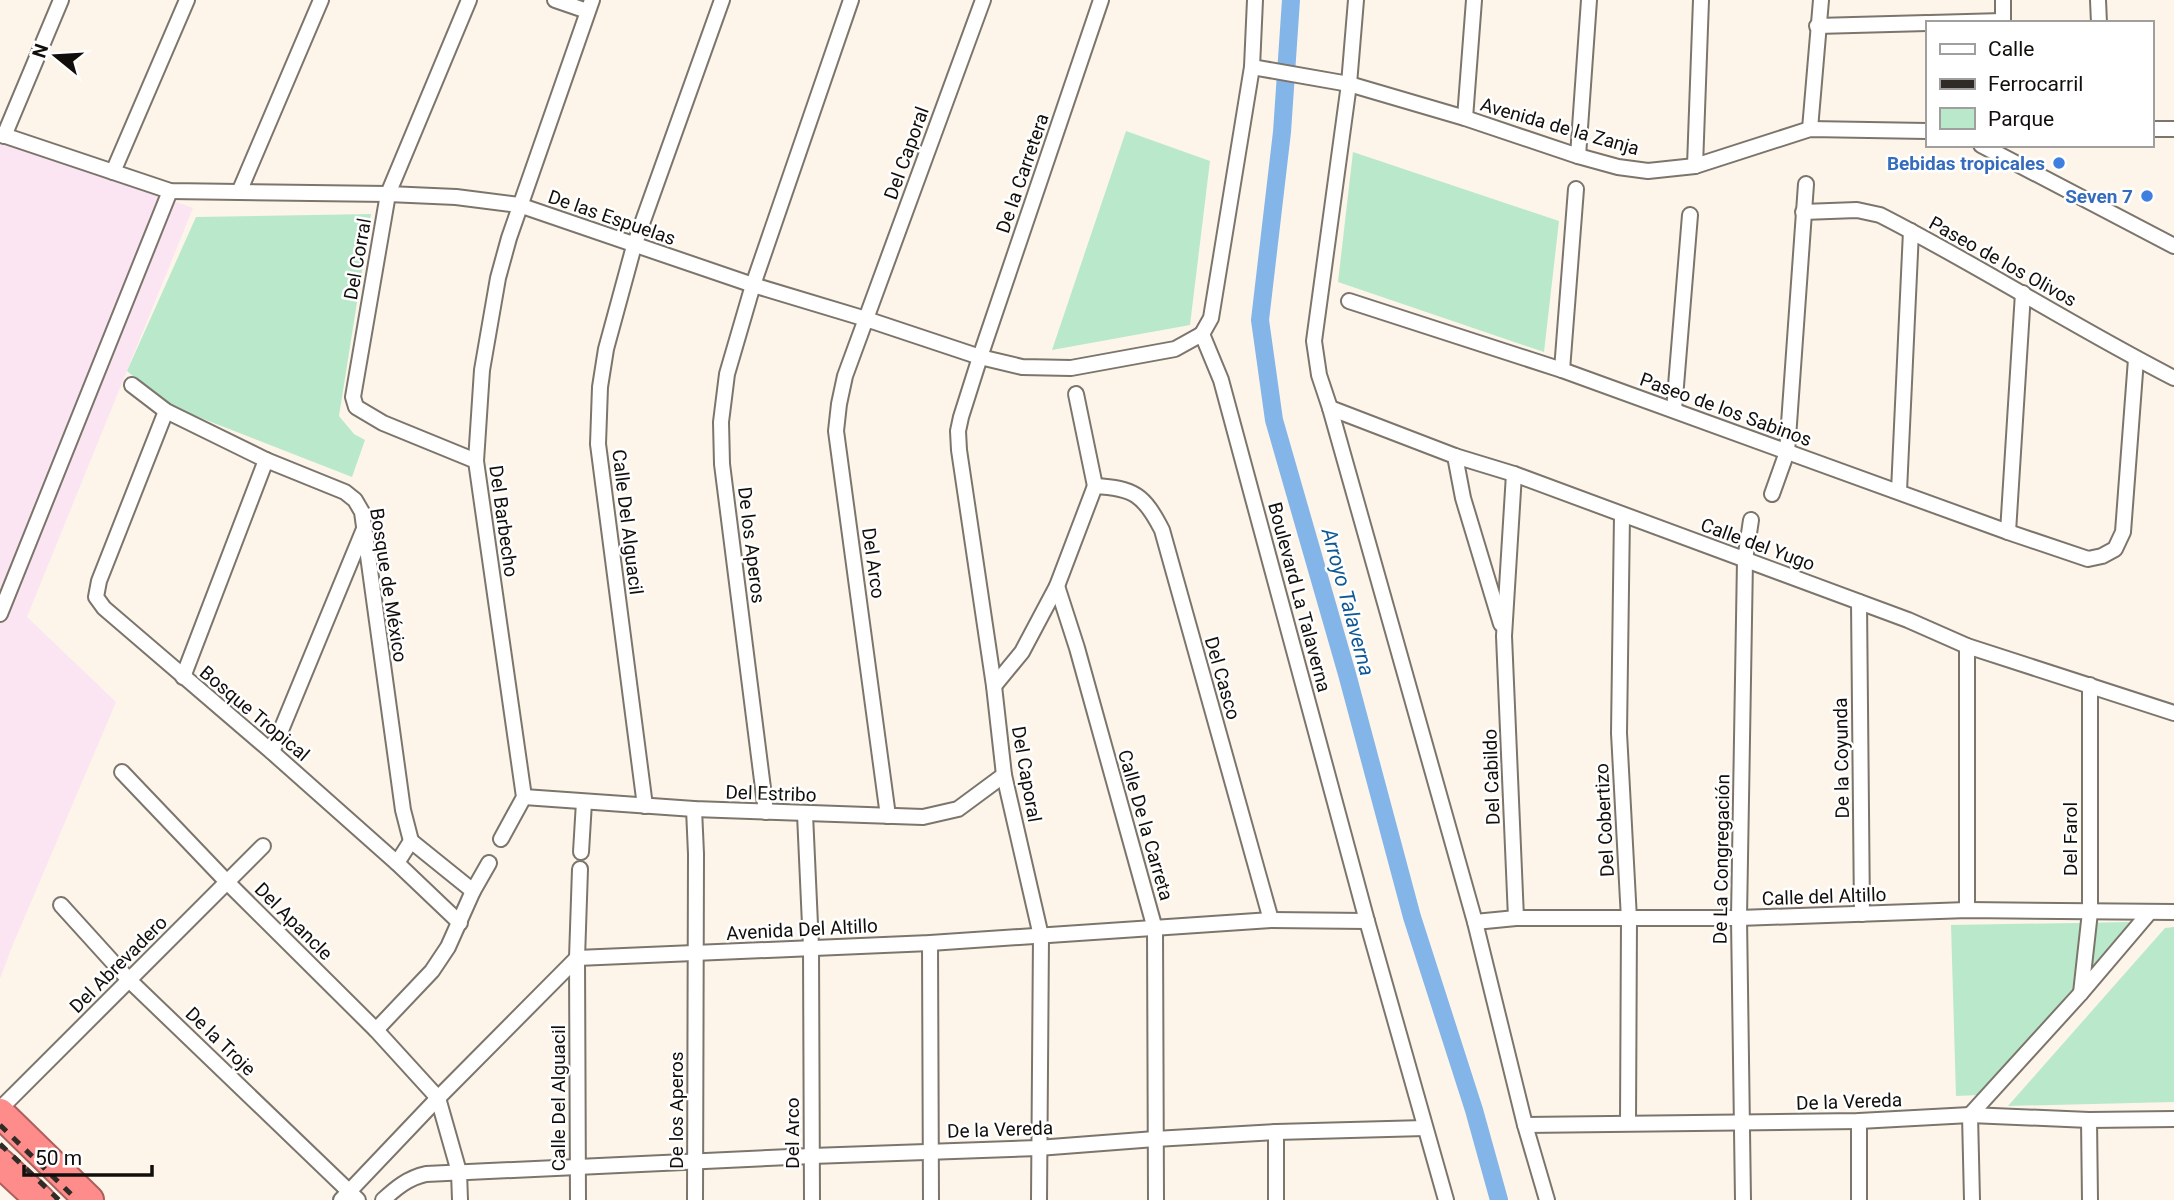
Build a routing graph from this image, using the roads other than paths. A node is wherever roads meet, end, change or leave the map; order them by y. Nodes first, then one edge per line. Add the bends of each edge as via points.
1 (61, 0) edge
2 (187, 0) edge
3 (321, 0) edge
4 (468, 0) edge
5 (555, 0) edge
6 (722, 0) edge
7 (851, 0) edge
8 (982, 0) edge
9 (1101, 0) edge
10 (1255, 0) edge
11 (1356, 0) edge
12 (1474, 0) edge
13 (1589, 0) edge
14 (1701, 0) edge
15 (1821, 0) edge
16 (2003, 0) edge
17 (2098, 0) edge
18 (590, 6) edge
19 (2003, 21) edge
20 (2099, 21) edge
21 (1926, 23) edge
22 (1817, 26) junction
23 (1252, 67) junction
24 (1349, 84) junction
25 (1465, 118) junction
26 (2153, 129) edge
27 (2174, 129) edge
28 (1810, 130) junction
29 (1926, 131) edge
30 (2, 135) edge
31 (1985, 147) edge
32 (1578, 156) junction
33 (1695, 166) junction
34 (113, 172) junction
35 (1806, 184) dead end
36 (1576, 188) dead end
37 (240, 190) junction
38 (170, 191) junction
39 (388, 194) junction
40 (519, 205) junction
41 (1803, 212) junction
42 (1690, 215) dead end
43 (1911, 231) junction
44 (634, 246) junction
45 (2174, 246) edge
46 (753, 285) junction
47 (2023, 293) junction
48 (1349, 301) dead end
49 (866, 319) junction
50 (1202, 334) junction
51 (980, 357) junction
52 (2136, 359) junction
53 (1562, 370) junction
54 (2174, 378) edge
55 (132, 385) dead end
56 (1076, 394) dead end
57 (1330, 408) junction
58 (1674, 410) junction
59 (166, 411) junction
60 (1787, 452) junction
61 (1455, 456) junction
62 (266, 460) junction
63 (476, 461) junction
64 (1514, 474) junction
65 (1095, 486) junction
66 (1899, 491) junction
67 (1772, 494) dead end
68 (1622, 515) junction
69 (1751, 520) dead end
70 (364, 528) junction
71 (2007, 532) junction
72 (1745, 560) junction
73 (1057, 586) junction
74 (1859, 602) junction
75 (0, 614) edge
76 (1504, 636) junction
77 (1967, 646) junction
78 (183, 677) junction
79 (2090, 685) junction
80 (994, 686) junction
81 (2174, 713) edge
82 (272, 752) junction
83 (122, 772) dead end
84 (1004, 775) junction
85 (524, 797) junction
86 (584, 802) junction
87 (645, 806) junction
88 (694, 809) junction
89 (765, 813) junction
90 (805, 814) junction
91 (888, 816) junction
92 (501, 839) dead end
93 (411, 841) junction
94 (263, 846) dead end
95 (581, 852) dead end
96 (397, 863) junction
97 (489, 863) dead end
98 (580, 869) dead end
99 (227, 882) junction
100 (473, 891) junction
101 (61, 905) dead end
102 (1967, 910) junction
103 (2090, 912) junction
104 (2174, 912) edge
105 (2149, 913) junction
106 (1862, 914) junction
107 (1516, 918) junction
108 (1739, 918) junction
109 (1629, 919) junction
110 (1271, 920) junction
111 (1367, 921) junction
112 (1475, 922) junction
113 (460, 923) junction
114 (1155, 929) junction
115 (1041, 936) junction
116 (930, 943) junction
117 (811, 947) junction
118 (695, 953) junction
119 (577, 958) junction
120 (130, 980) junction
121 (2081, 993) junction
122 (376, 1030) junction
123 (438, 1098) junction
124 (0, 1111) edge
125 (1970, 1115) junction
126 (2174, 1119) edge
127 (2090, 1120) junction
128 (1858, 1121) junction
129 (1741, 1122) junction
130 (1628, 1124) junction
131 (1525, 1125) junction
132 (1425, 1128) junction
133 (1276, 1132) junction
134 (1156, 1139) junction
135 (1038, 1148) junction
136 (931, 1151) junction
137 (812, 1156) junction
138 (0, 1163) edge
139 (695, 1163) junction
140 (577, 1168) junction
141 (459, 1172) junction
142 (350, 1197) edge
143 (37, 1199) edge
144 (89, 1200) edge
145 (383, 1200) edge
146 (460, 1200) edge
147 (578, 1200) edge
148 (695, 1200) edge
149 (811, 1200) edge
150 (931, 1200) edge
151 (1039, 1200) edge
152 (1156, 1200) edge
153 (1276, 1200) edge
154 (1446, 1200) edge
155 (1547, 1200) edge
156 (1743, 1200) edge
157 (1859, 1200) edge
158 (1972, 1200) edge
159 (2090, 1200) edge

1 - 30 street
2 - 34 street
3 - 37 street
4 - 39 street, Del Corral
5 - 18 street
6 - 44 street, Calle Del Alguacil
7 - 46 street
8 - 49 street, Del Caporal
9 - 51 street, De la Carretera
10 - 23 street
11 - 24 street
12 - 25 street
13 - 32 street
14 - 33 street
15 - 22 street
16 - 19 street
17 - 20 street
18 - 40 street, Del Barbecho
21 - 22 street
22 - 28 street
23 - 24 street, Avenida de la Zanja
23 - 50 street via 1211,318
24 - 25 street, Avenida de la Zanja
24 - 57 street via 1314,341
25 - 32 street, Avenida de la Zanja
26 - 27 street
28 - 29 street, Avenida de la Zanja
28 - 33 street, Avenida de la Zanja
30 - 34 street, De las Espuelas
31 - 45 street
32 - 33 street, Avenida de la Zanja via 1648,171
34 - 38 street, De las Espuelas
35 - 41 street
36 - 53 street
37 - 38 street, De las Espuelas
37 - 39 street, De las Espuelas
38 - 75 street
39 - 40 street, De las Espuelas
39 - 63 street, Del Corral via 354,379 356,407 383,423
40 - 44 street, De las Espuelas
40 - 63 street, Del Barbecho via 498,278 482,370
41 - 43 street, Paseo de los Olivos via 1857,210 1880,215
41 - 60 street
42 - 58 street
43 - 47 street, Paseo de los Olivos
43 - 66 street
44 - 46 street, De las Espuelas
44 - 87 street, Calle Del Alguacil via 606,349 598,444
46 - 49 street, De las Espuelas
46 - 89 street, De los Aperos via 727,374 722,464
47 - 52 street, Paseo de los Olivos
47 - 71 street
48 - 53 street, Paseo de los Sabinos
49 - 51 street, De las Espuelas
49 - 91 street, Del Arco via 845,376 836,431
50 - 51 street, De las Espuelas via 1175,349 1071,368 1022,367
50 - 111 street, Boulevard La Talaverna via 1221,380
51 - 80 street, Del Caporal via 958,432
52 - 54 street, Paseo de los Olivos
52 - 71 street, Paseo de los Sabinos via 2123,532 2115,549 2088,559
53 - 58 street, Paseo de los Sabinos
55 - 59 street, Bosque de México
56 - 65 street
57 - 61 street, Calle del Yugo
57 - 112 street
58 - 60 street, Paseo de los Sabinos
59 - 62 street, Bosque de México
59 - 78 street, Bosque Tropical via 96,597
60 - 66 street, Paseo de los Sabinos
60 - 67 street
61 - 64 street, Calle del Yugo
61 - 76 street, Del Cabildo
62 - 70 street, Bosque de México via 345,492 362,512
62 - 78 street
63 - 85 street, Del Barbecho
64 - 68 street, Calle del Yugo
64 - 76 street, Del Cabildo
65 - 73 street
65 - 110 street, Del Casco via 1119,487 1143,500 1162,530
66 - 71 street, Paseo de los Sabinos
68 - 72 street, Calle del Yugo
68 - 109 street, Del Cobertizo via 1619,733
69 - 72 street, De La Congregación
70 - 82 street
70 - 93 street, Bosque de México
72 - 74 street, Calle del Yugo
72 - 108 street, De La Congregación
73 - 80 street via 1022,652
73 - 114 street, Calle De la Carreta
74 - 77 street, Calle del Yugo
74 - 106 street, De la Coyunda
76 - 107 street, Del Cabildo
77 - 79 street, Calle del Yugo
77 - 102 street
78 - 82 street, Bosque Tropical
79 - 81 street, Calle del Yugo
79 - 103 street, Del Farol
80 - 84 street, Del Caporal
82 - 96 street, Bosque Tropical
83 - 99 street, Del Apancle
84 - 91 street, Del Estribo via 958,809 923,817
84 - 115 street, Del Caporal
85 - 86 street, Del Estribo
85 - 92 street
86 - 87 street, Del Estribo
86 - 95 street
87 - 88 street, Del Estribo
88 - 89 street, Del Estribo
88 - 118 street, De los Aperos
89 - 90 street, Del Estribo
90 - 91 street, Del Estribo
90 - 117 street, Del Arco
93 - 96 street
93 - 100 street
94 - 99 street, Del Abrevadero
96 - 113 street, Bosque Tropical
97 - 100 street
98 - 119 street, Calle Del Alguacil
99 - 120 street, Del Abrevadero
99 - 122 street, Del Apancle
100 - 113 street
101 - 120 street, De la Troje
102 - 103 street, Calle del Altillo
102 - 106 street, Calle del Altillo
103 - 105 street, Calle del Altillo
103 - 121 street, Del Farol
104 - 105 street, Calle del Altillo
105 - 121 street
106 - 108 street, Calle del Altillo
107 - 109 street, Calle del Altillo
107 - 112 street, Calle del Altillo
108 - 109 street, Calle del Altillo
108 - 129 street, De La Congregación
109 - 130 street, Del Cobertizo
110 - 111 street, Avenida Del Altillo
110 - 114 street, Avenida Del Altillo
111 - 132 street, Boulevard La Talaverna
112 - 131 street
113 - 122 street via 432,971
114 - 115 street, Avenida Del Altillo
114 - 134 street, Calle De la Carreta
115 - 116 street, Avenida Del Altillo
115 - 135 street, Del Caporal
116 - 117 street, Avenida Del Altillo
116 - 136 street
117 - 118 street, Avenida Del Altillo
117 - 137 street, Del Arco
118 - 119 street, Avenida Del Altillo
118 - 139 street, De los Aperos
119 - 123 street
119 - 140 street, Calle Del Alguacil
120 - 124 street, Del Abrevadero
120 - 142 street, De la Troje
121 - 125 street
122 - 123 street, Del Apancle
123 - 141 street
123 - 142 street
124 - 144 highway
125 - 127 street, De la Vereda
125 - 128 street, De la Vereda
125 - 158 street
126 - 127 street, De la Vereda
127 - 159 street
128 - 129 street, De la Vereda
128 - 157 street
129 - 130 street, De la Vereda
129 - 156 street, De La Congregación
130 - 131 street, De la Vereda
131 - 155 street
132 - 133 street, De la Vereda
132 - 154 street, Boulevard La Talaverna
133 - 134 street, De la Vereda
133 - 153 street
134 - 135 street, De la Vereda
134 - 152 street, Calle De la Carreta
135 - 136 street, De la Vereda
135 - 151 street, Del Caporal
136 - 137 street, De la Vereda
136 - 150 street
137 - 139 street, De la Vereda
137 - 149 street, Del Arco
138 - 143 highway
139 - 140 street, De la Vereda
139 - 148 street, De los Aperos
140 - 141 street, De la Vereda
140 - 147 street, Calle Del Alguacil
141 - 145 street, De la Vereda via 413,1177
141 - 146 street

